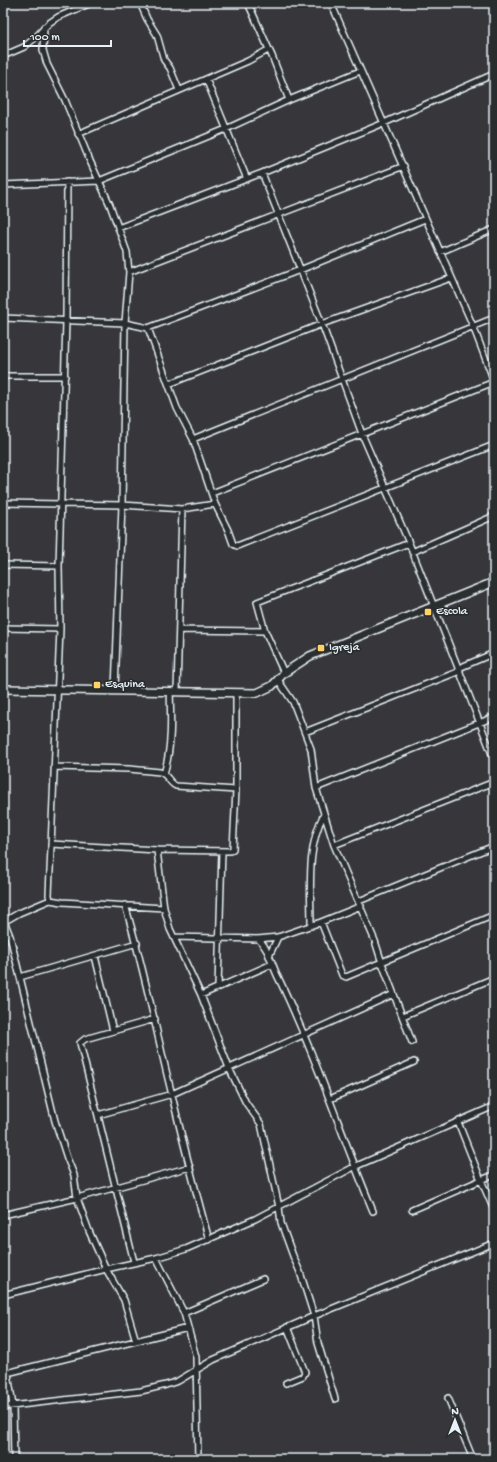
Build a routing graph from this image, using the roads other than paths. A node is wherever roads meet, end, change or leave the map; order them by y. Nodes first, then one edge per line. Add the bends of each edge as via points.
1 (91, 3) edge
2 (140, 3) edge
3 (248, 3) edge
4 (331, 3) edge
5 (492, 3) edge
6 (494, 6) edge
7 (44, 28) junction
8 (268, 50) junction
9 (3, 56) edge
10 (360, 71) junction
11 (494, 74) edge
12 (206, 79) junction
13 (179, 90) junction
14 (289, 100) junction
15 (384, 123) junction
16 (226, 129) junction
17 (78, 134) junction
18 (404, 166) junction
19 (262, 173) junction
20 (247, 179) junction
21 (99, 181) junction
22 (67, 182) junction
23 (3, 185) edge
24 (278, 215) junction
25 (425, 219) junction
26 (118, 228) junction
27 (494, 229) edge
28 (440, 252) junction
29 (300, 270) junction
30 (129, 272) junction
31 (451, 278) junction
32 (3, 318) edge
33 (494, 318) edge
34 (66, 321) junction
35 (125, 323) junction
36 (322, 324) junction
37 (473, 326) junction
38 (148, 328) junction
39 (3, 376) edge
40 (65, 376) junction
41 (341, 378) junction
42 (494, 381) edge
43 (169, 384) junction
44 (362, 434) junction
45 (193, 439) junction
46 (494, 445) edge
47 (385, 488) junction
48 (212, 494) junction
49 (3, 503) edge
50 (62, 504) junction
51 (215, 504) junction
52 (122, 505) junction
53 (182, 509) junction
54 (494, 516) edge
55 (409, 544) junction
56 (412, 552) junction
57 (3, 565) edge
58 (59, 566) junction
59 (494, 582) edge
60 (433, 606) junction
61 (3, 628) edge
62 (60, 629) junction
63 (179, 630) junction
64 (265, 631) junction
65 (494, 653) edge
66 (460, 670) junction
67 (284, 673) junction
68 (278, 680) junction
69 (3, 689) edge
70 (57, 690) junction
71 (115, 690) junction
72 (174, 691) junction
73 (236, 694) junction
74 (494, 717) edge
75 (480, 723) junction
76 (305, 732) junction
77 (494, 759) edge
78 (54, 767) junction
79 (164, 774) junction
80 (494, 782) edge
81 (316, 788) junction
82 (236, 790) junction
83 (324, 814) junction
84 (51, 844) junction
85 (334, 845) junction
86 (494, 846) edge
87 (157, 850) junction
88 (222, 851) junction
89 (50, 900) junction
90 (360, 903) junction
91 (125, 905) junction
92 (164, 908) junction
93 (494, 916) edge
94 (4, 919) edge
95 (321, 922) junction
96 (311, 926) junction
97 (278, 936) junction
98 (174, 937) junction
99 (220, 937) junction
100 (258, 939) junction
101 (136, 944) junction
102 (95, 956) junction
103 (269, 956) junction
104 (382, 963) junction
105 (272, 964) junction
106 (20, 976) junction
107 (494, 978) edge
108 (218, 987) junction
109 (201, 994) junction
110 (394, 994) junction
111 (403, 1016) junction
112 (155, 1019) junction
113 (113, 1031) junction
114 (303, 1035) junction
115 (412, 1042) dead end
116 (414, 1062) dead end
117 (230, 1068) junction
118 (172, 1094) junction
119 (330, 1099) junction
120 (494, 1106) edge
121 (98, 1115) junction
122 (458, 1122) junction
123 (354, 1166) junction
124 (190, 1168) junction
125 (494, 1175) edge
126 (481, 1180) junction
127 (116, 1187) junction
128 (77, 1198) junction
129 (279, 1207) junction
130 (412, 1210) dead end
131 (494, 1210) edge
132 (373, 1211) dead end
133 (3, 1215) edge
134 (210, 1240) junction
135 (494, 1243) edge
136 (156, 1258) junction
137 (134, 1262) junction
138 (106, 1269) junction
139 (264, 1279) dead end
140 (3, 1295) edge
141 (184, 1313) junction
142 (314, 1316) junction
143 (188, 1328) junction
144 (287, 1328) junction
145 (136, 1341) junction
146 (197, 1370) junction
147 (6, 1374) edge
148 (286, 1383) dead end
149 (448, 1398) dead end
150 (335, 1399) dead end
151 (12, 1406) junction
152 (3, 1407) edge
153 (14, 1459) edge
154 (198, 1459) edge
155 (473, 1459) edge

1 - 7 street via 58,17
2 - 13 street via 157,35 164,60
3 - 8 street
4 - 10 street
5 - 6 street
7 - 9 street via 24,47
7 - 17 street via 43,50 47,64
8 - 12 street
8 - 14 street
10 - 14 street
10 - 15 street
11 - 15 street
12 - 13 street
12 - 16 street
13 - 17 street
14 - 16 street
15 - 18 street
15 - 19 street
16 - 20 street
16 - 21 street
17 - 21 street
18 - 24 street
18 - 25 street
19 - 20 street
19 - 24 street
20 - 26 street
21 - 22 street
21 - 26 street
22 - 23 street
22 - 34 street
24 - 29 street
24 - 30 street
25 - 28 street
25 - 29 street
26 - 30 street via 127,252
27 - 28 street
28 - 31 street
29 - 36 street
29 - 38 street
30 - 35 street
31 - 36 street
31 - 37 street
32 - 34 street
33 - 37 street
34 - 35 street
34 - 40 street
35 - 38 street
35 - 52 street
36 - 41 street
36 - 43 street
37 - 41 street
37 - 42 street
38 - 43 street
39 - 40 street
40 - 50 street
41 - 44 street
41 - 45 street
42 - 44 street
43 - 45 street via 182,421
44 - 47 street
44 - 48 street
45 - 48 street
46 - 47 street
47 - 51 street via 237,546 233,544
47 - 55 street
48 - 51 street
49 - 50 street
50 - 52 street
50 - 58 street
51 - 53 street
52 - 53 street
52 - 71 street
53 - 63 street
54 - 56 street
55 - 56 street
55 - 64 street via 257,602
56 - 60 street
57 - 58 street
58 - 62 street
59 - 60 street
60 - 66 street
60 - 67 street via 321,651
61 - 62 street
62 - 70 street
63 - 64 street
63 - 72 street
64 - 67 street
65 - 66 street
66 - 75 street
66 - 76 street
67 - 68 street
68 - 73 street via 268,689 258,693
68 - 76 street via 293,702
69 - 70 street
70 - 71 street
70 - 78 street
71 - 72 street
72 - 73 street
72 - 79 street via 170,745
73 - 82 street
74 - 75 street
75 - 77 street
75 - 81 street
76 - 81 street via 311,749
78 - 79 street via 129,769
78 - 84 street
79 - 82 street via 176,786
80 - 85 street
81 - 83 street
82 - 88 street via 234,848
83 - 85 street
83 - 96 street via 312,848
84 - 87 street
84 - 89 street
85 - 90 street
86 - 90 street
87 - 88 street
87 - 92 street
88 - 99 street
89 - 91 street
89 - 94 street
90 - 95 street
90 - 104 street
91 - 92 street
91 - 101 street
92 - 98 street
93 - 104 street
94 - 106 street
95 - 96 street
95 - 104 street via 343,977
96 - 97 street
97 - 100 street
97 - 103 street
98 - 99 street
98 - 109 street
99 - 100 street
99 - 108 street
100 - 103 street
101 - 102 street
101 - 112 street
102 - 106 street
102 - 113 street
103 - 105 street
104 - 110 street
105 - 108 street
105 - 114 street
106 - 128 street via 55,1121 74,1175
107 - 111 street
108 - 109 street
109 - 117 street
110 - 111 street
110 - 114 street
111 - 115 street
112 - 113 street
112 - 118 street
113 - 121 street via 80,1043
114 - 117 street
114 - 119 street
116 - 119 street
117 - 118 street
117 - 129 street via 246,1103 261,1124
118 - 121 street
118 - 124 street
119 - 123 street
120 - 122 street
121 - 127 street
122 - 123 street
122 - 126 street
123 - 129 street
123 - 132 street
124 - 127 street
124 - 134 street
125 - 126 street
126 - 130 street
126 - 131 street
127 - 128 street
127 - 137 street
128 - 133 street
128 - 138 street
129 - 134 street
129 - 142 street via 283,1230
134 - 136 street
135 - 142 street
136 - 137 street
136 - 141 street
137 - 138 street
138 - 140 street
138 - 145 street via 124,1300
139 - 141 street
141 - 143 street
142 - 144 street
142 - 150 street via 318,1343
143 - 145 street
143 - 146 street
144 - 146 street via 213,1360
144 - 148 street via 305,1372 303,1376
145 - 147 street
146 - 151 street via 178,1381 141,1391
146 - 154 street
147 - 151 street
149 - 155 street
151 - 152 street
151 - 153 street

